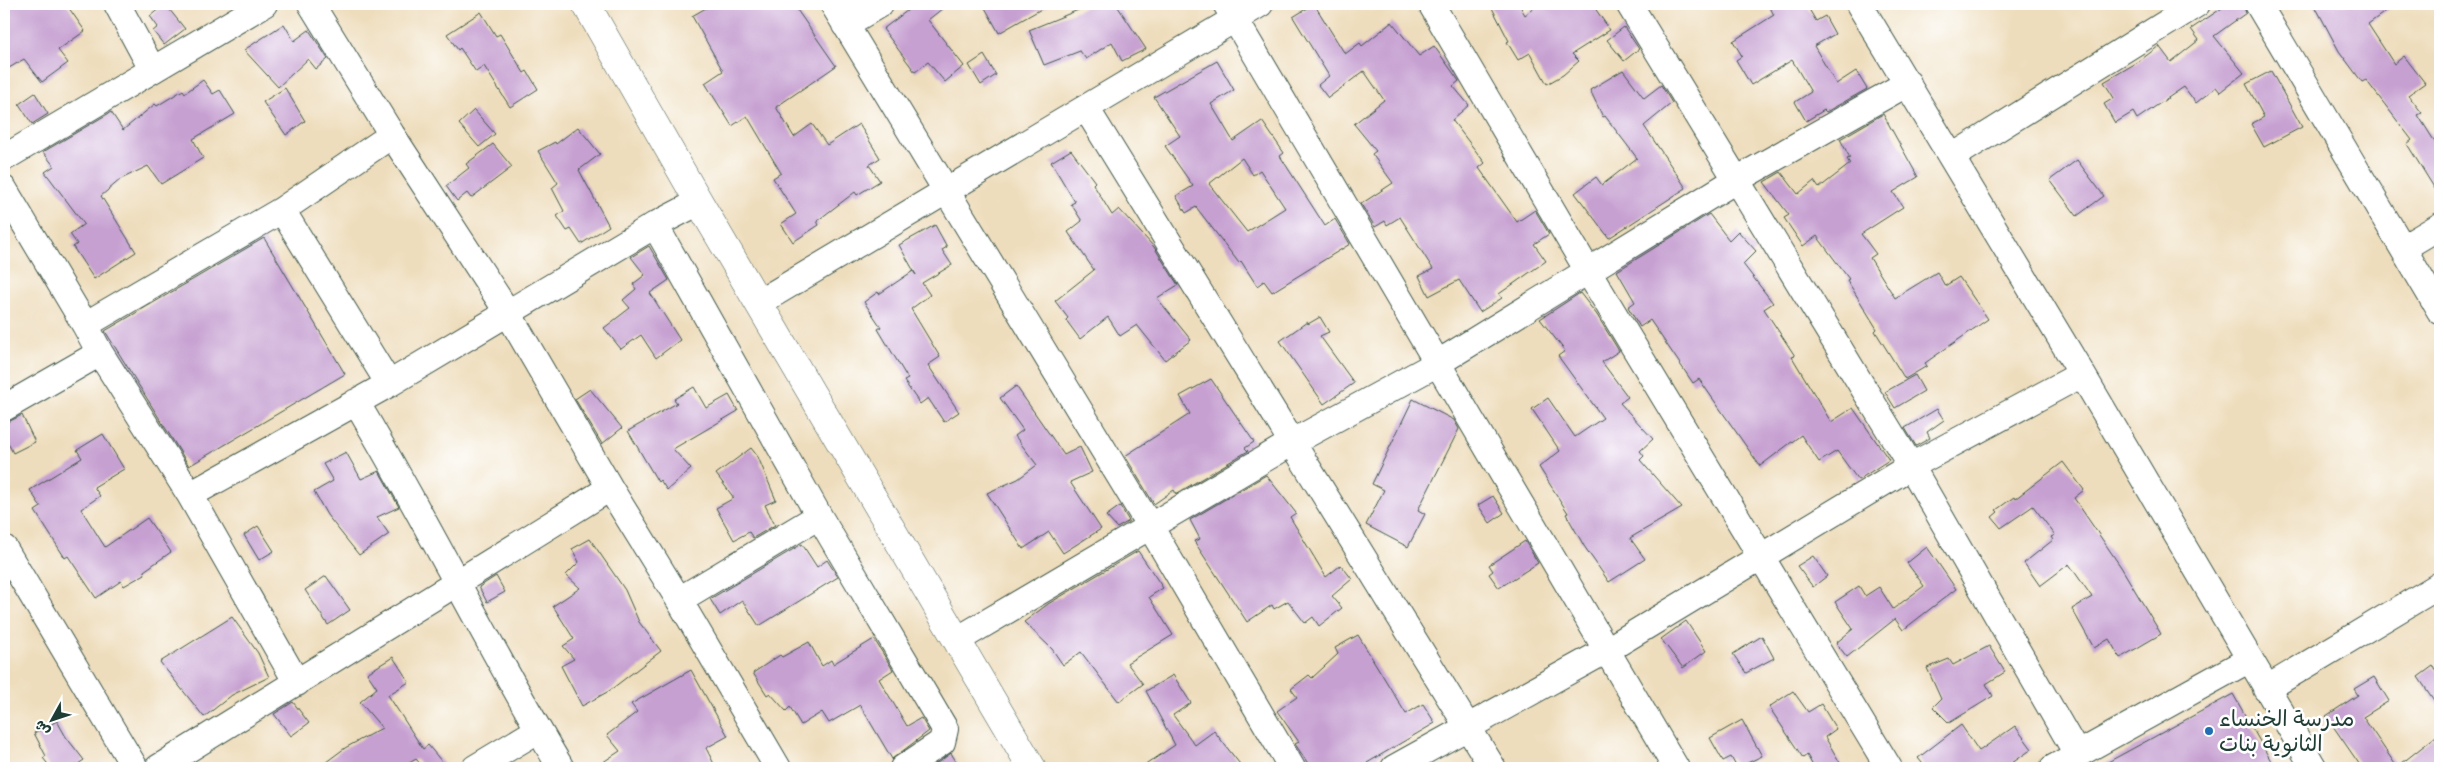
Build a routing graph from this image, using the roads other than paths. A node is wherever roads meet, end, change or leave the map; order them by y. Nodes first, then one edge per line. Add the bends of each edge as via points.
1 (116, 4) edge
2 (264, 4) edge
3 (311, 4) edge
4 (586, 4) edge
5 (880, 4) edge
6 (1260, 4) edge
7 (1431, 4) edge
8 (1629, 4) edge
9 (1859, 4) edge
10 (2197, 4) edge
11 (2258, 4) edge
12 (1230, 11) edge
13 (839, 14) edge
14 (152, 68) junction
15 (1908, 83) junction
16 (1086, 108) junction
17 (392, 135) junction
18 (1952, 157) junction
19 (4, 158) edge
20 (1736, 180) junction
21 (4, 189) edge
22 (945, 192) junction
23 (699, 202) junction
24 (282, 210) junction
25 (655, 225) junction
26 (2440, 226) edge
27 (2403, 248) junction
28 (1588, 271) junction
29 (760, 302) junction
30 (2440, 311) edge
31 (508, 313) junction
32 (85, 326) junction
33 (100, 354) junction
34 (1438, 363) junction
35 (2082, 374) junction
36 (389, 384) junction
37 (356, 402) junction
38 (4, 408) edge
39 (1293, 442) junction
40 (1911, 466) junction
41 (610, 488) junction
42 (190, 495) junction
43 (819, 516) junction
44 (1151, 528) junction
45 (4, 548) edge
46 (1763, 557) junction
47 (458, 585) junction
48 (2440, 585) edge
49 (679, 600) junction
50 (957, 640) junction
51 (1607, 650) junction
52 (2250, 659) junction
53 (297, 683) junction
54 (2266, 689) junction
55 (1468, 726) junction
56 (538, 730) junction
57 (2077, 754) junction
58 (135, 768) edge
59 (158, 768) edge
60 (474, 768) edge
61 (561, 768) edge
62 (778, 768) edge
63 (903, 768) edge
64 (1032, 768) edge
65 (1292, 768) edge
66 (1394, 768) edge
67 (1493, 768) edge
68 (1676, 768) edge
69 (1889, 768) edge
70 (2053, 768) edge
71 (2314, 768) edge

1 - 14 street
2 - 14 street
3 - 17 street
4 - 23 street
5 - 13 street
6 - 12 street
7 - 28 street
8 - 20 street
9 - 15 street
10 - 18 street
11 - 27 street
12 - 16 street
12 - 34 street
13 - 22 street
14 - 19 street
15 - 18 street
15 - 20 street
16 - 22 street
16 - 39 street
17 - 24 street
17 - 31 street
18 - 35 street
20 - 28 street
20 - 40 street
21 - 32 street
22 - 29 street
22 - 44 street
23 - 25 street
23 - 29 street
24 - 32 street
24 - 36 street
25 - 31 street
25 - 43 street
26 - 27 street
27 - 30 street
28 - 34 street
28 - 46 street
29 - 50 street
31 - 36 street
31 - 41 street
32 - 33 street
33 - 38 street
33 - 42 street
34 - 39 street
34 - 51 street
35 - 40 street
35 - 52 street
36 - 37 street
37 - 42 street
37 - 47 street
39 - 44 street
39 - 55 street
40 - 46 street
40 - 57 street
41 - 47 street
41 - 49 street
42 - 53 street
43 - 49 street
43 - 63 street via 945,728 942,742
44 - 50 street
44 - 65 street
45 - 58 street
46 - 51 street
46 - 69 street
47 - 53 street
47 - 56 street
48 - 54 street
49 - 62 street
50 - 64 street
51 - 55 street
51 - 68 street
52 - 54 street
52 - 57 street
53 - 59 street
54 - 71 street
55 - 66 street
55 - 67 street
56 - 60 street
56 - 61 street
57 - 70 street

